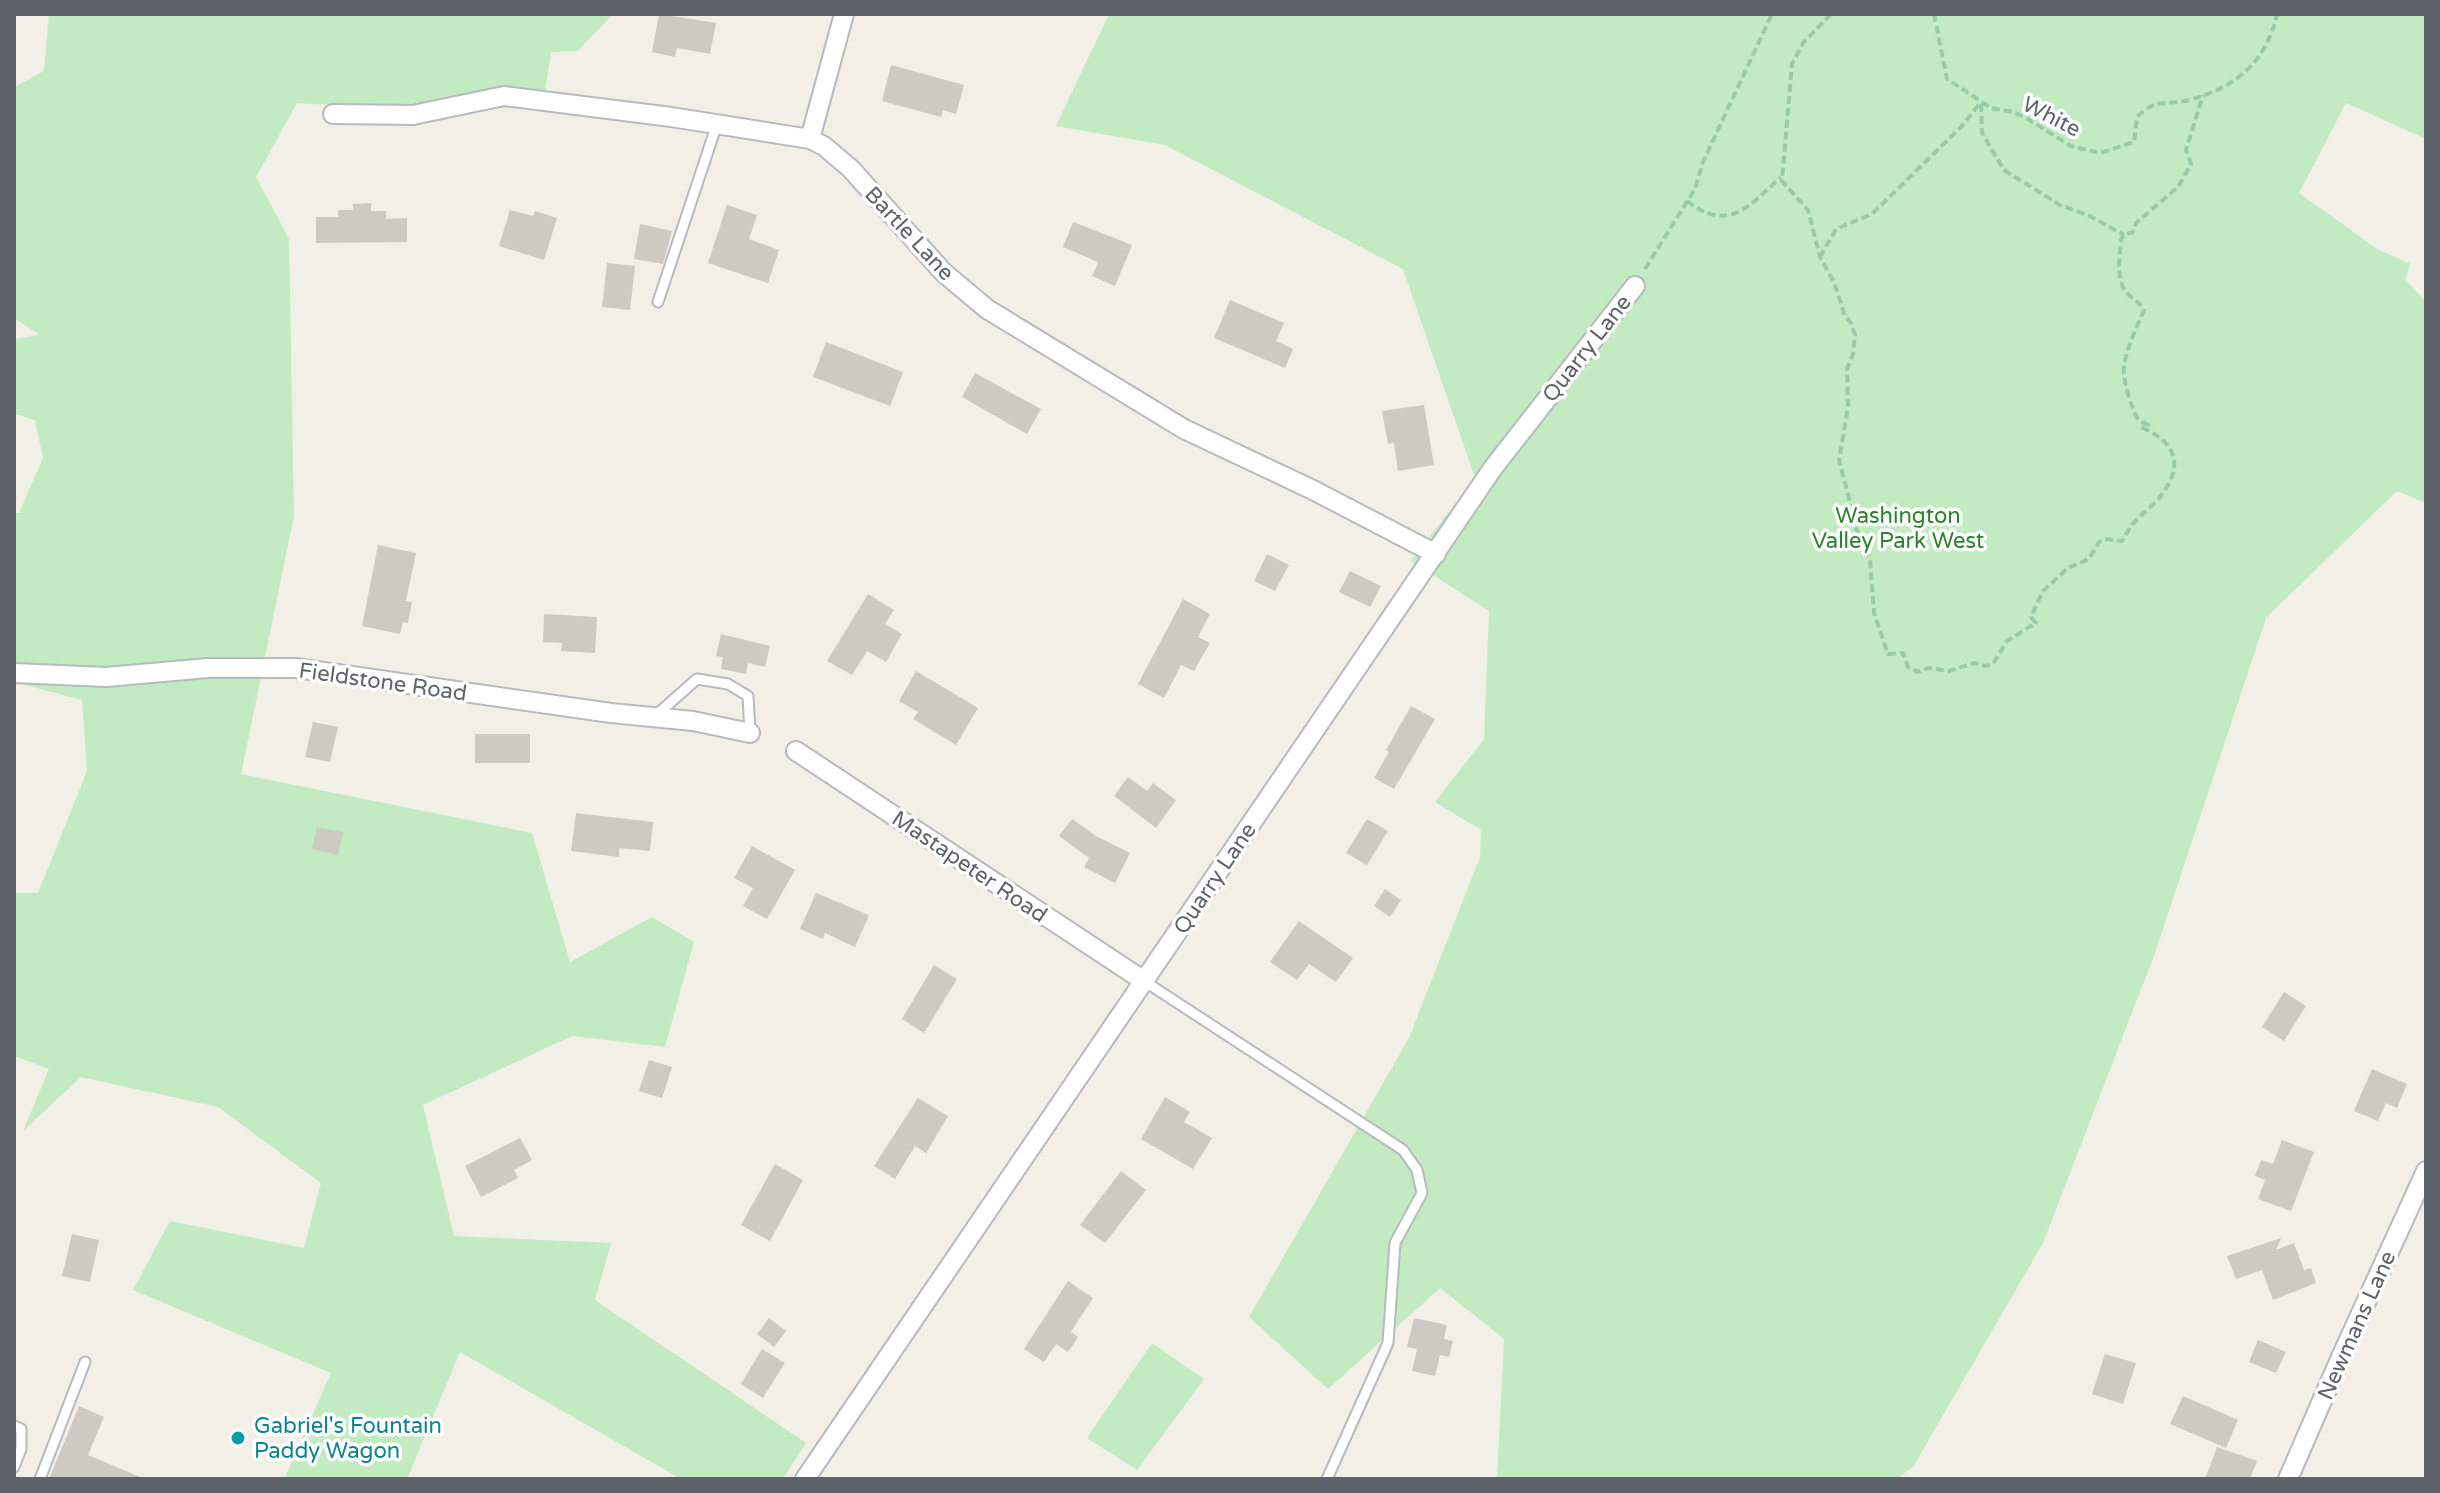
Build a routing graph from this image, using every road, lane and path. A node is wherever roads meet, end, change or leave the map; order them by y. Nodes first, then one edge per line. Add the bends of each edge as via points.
1 (844, 14) edge
2 (1772, 14) edge
3 (1831, 14) edge
4 (1934, 14) edge
5 (2277, 14) edge
6 (2203, 95) junction
7 (1981, 102) junction
8 (333, 114) dead end
9 (717, 124) junction
10 (810, 139) junction
11 (1781, 177) junction
12 (1687, 201) junction
13 (2124, 235) junction
14 (1820, 257) junction
15 (1635, 286) joint
16 (658, 302) dead end
17 (1436, 554) junction
18 (14, 673) edge
19 (652, 718) junction
20 (750, 733) joint
21 (796, 751) dead end
22 (1144, 981) junction
23 (2426, 1171) edge
24 (85, 1362) dead end
25 (14, 1426) edge
26 (14, 1467) edge
27 (40, 1479) edge
28 (805, 1479) edge
29 (1327, 1479) edge
30 (2288, 1479) edge

1 - 10 street
2 - 12 path
3 - 11 path via 1803,43 1792,64
4 - 7 path, White via 1947,79
5 - 6 path, White via 2273,35 2257,62 2220,90
6 - 7 path, White via 2158,101 2137,117 2134,142 2100,153 2071,146 2028,119
6 - 13 path via 2186,150 2191,164 2178,187
7 - 13 path via 1982,133 2004,170 2060,205
7 - 14 path via 1872,214 1836,229
8 - 9 street, Bartle Lane via 413,115 504,96
9 - 10 street, Bartle Lane
9 - 16 lane
10 - 17 street, Bartle Lane via 851,169 943,272 987,309 1184,429
11 - 12 path via 1733,215 1704,213
11 - 14 path via 1808,210
12 - 15 path
13 - 14 path via 2118,274 2128,295 2144,310 2125,363 2128,402 2138,420 2148,425 2143,428 2172,451 2175,471 2122,541 2099,542 2089,559 2068,568 2043,591 2031,617 2036,623 2007,641 1993,664 1949,671 1911,670 1903,653 1888,654 1877,624 1870,559 1852,520 1839,460 1855,335
15 - 17 street, Quarry Lane via 1493,468
17 - 22 street, Quarry Lane
18 - 19 street, Fieldstone Road via 106,677 208,668 296,668
19 - 20 street, Fieldstone Road
19 - 20 lane via 697,679 728,684 748,696
21 - 22 street, Mastapeter Road
22 - 28 street, Quarry Lane
22 - 29 lane via 1403,1150 1417,1170 1422,1193 1395,1243 1388,1343
23 - 30 street, Newmans Lane
24 - 27 lane
25 - 26 lane via 21,1429 21,1449

